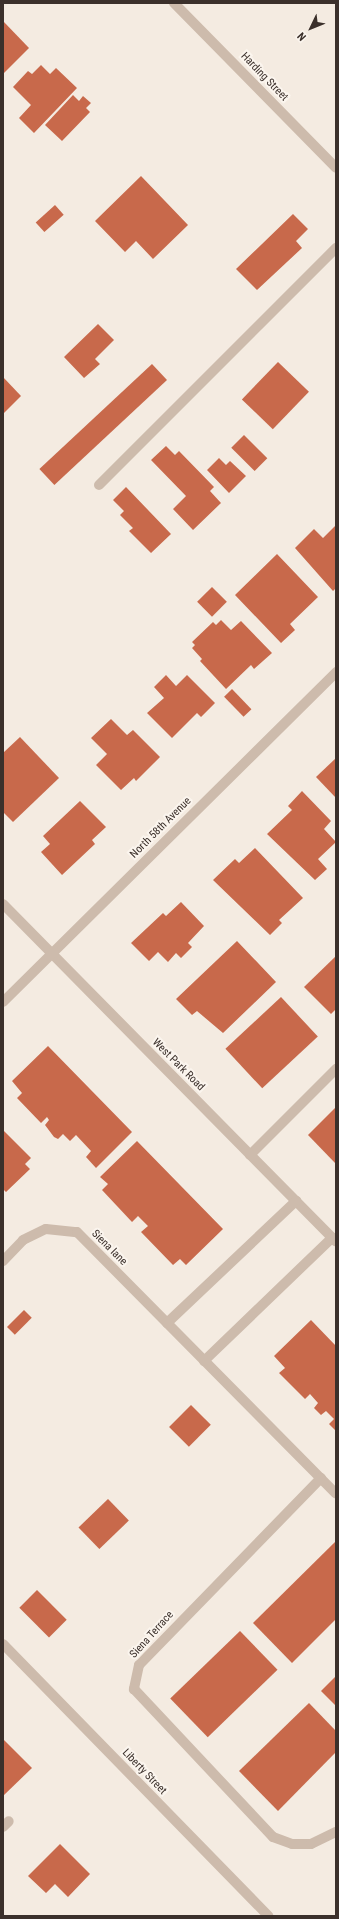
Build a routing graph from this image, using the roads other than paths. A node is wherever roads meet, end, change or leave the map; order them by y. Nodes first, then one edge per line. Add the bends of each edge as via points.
1 (174, 3) edge
2 (336, 168) edge
3 (336, 248) edge
4 (99, 485) dead end
5 (336, 672) edge
6 (3, 904) edge
7 (51, 953) junction
8 (3, 1002) edge
9 (336, 1069) edge
10 (250, 1154) junction
11 (296, 1201) junction
12 (334, 1240) edge
13 (3, 1260) edge
14 (167, 1323) junction
15 (204, 1360) junction
16 (321, 1478) junction
17 (336, 1494) edge
18 (3, 1644) edge
19 (336, 1832) edge
20 (268, 1916) edge

1 - 2 street, Harding Street
3 - 4 street
5 - 7 street, North 58th Avenue
6 - 7 street, West Park Road
7 - 8 street, North 58th Avenue
7 - 10 street, West Park Road
9 - 10 street
10 - 11 street, West Park Road
11 - 12 street, West Park Road
11 - 14 street
12 - 15 street
13 - 14 street, Siena lane via 23,1240 46,1228 77,1232
14 - 15 street, Siena lane
15 - 16 street, Siena lane
16 - 17 street, Siena lane
16 - 19 street, Siena Terrace via 139,1665 134,1689 273,1837 292,1844 312,1844
18 - 20 street, Liberty Street

